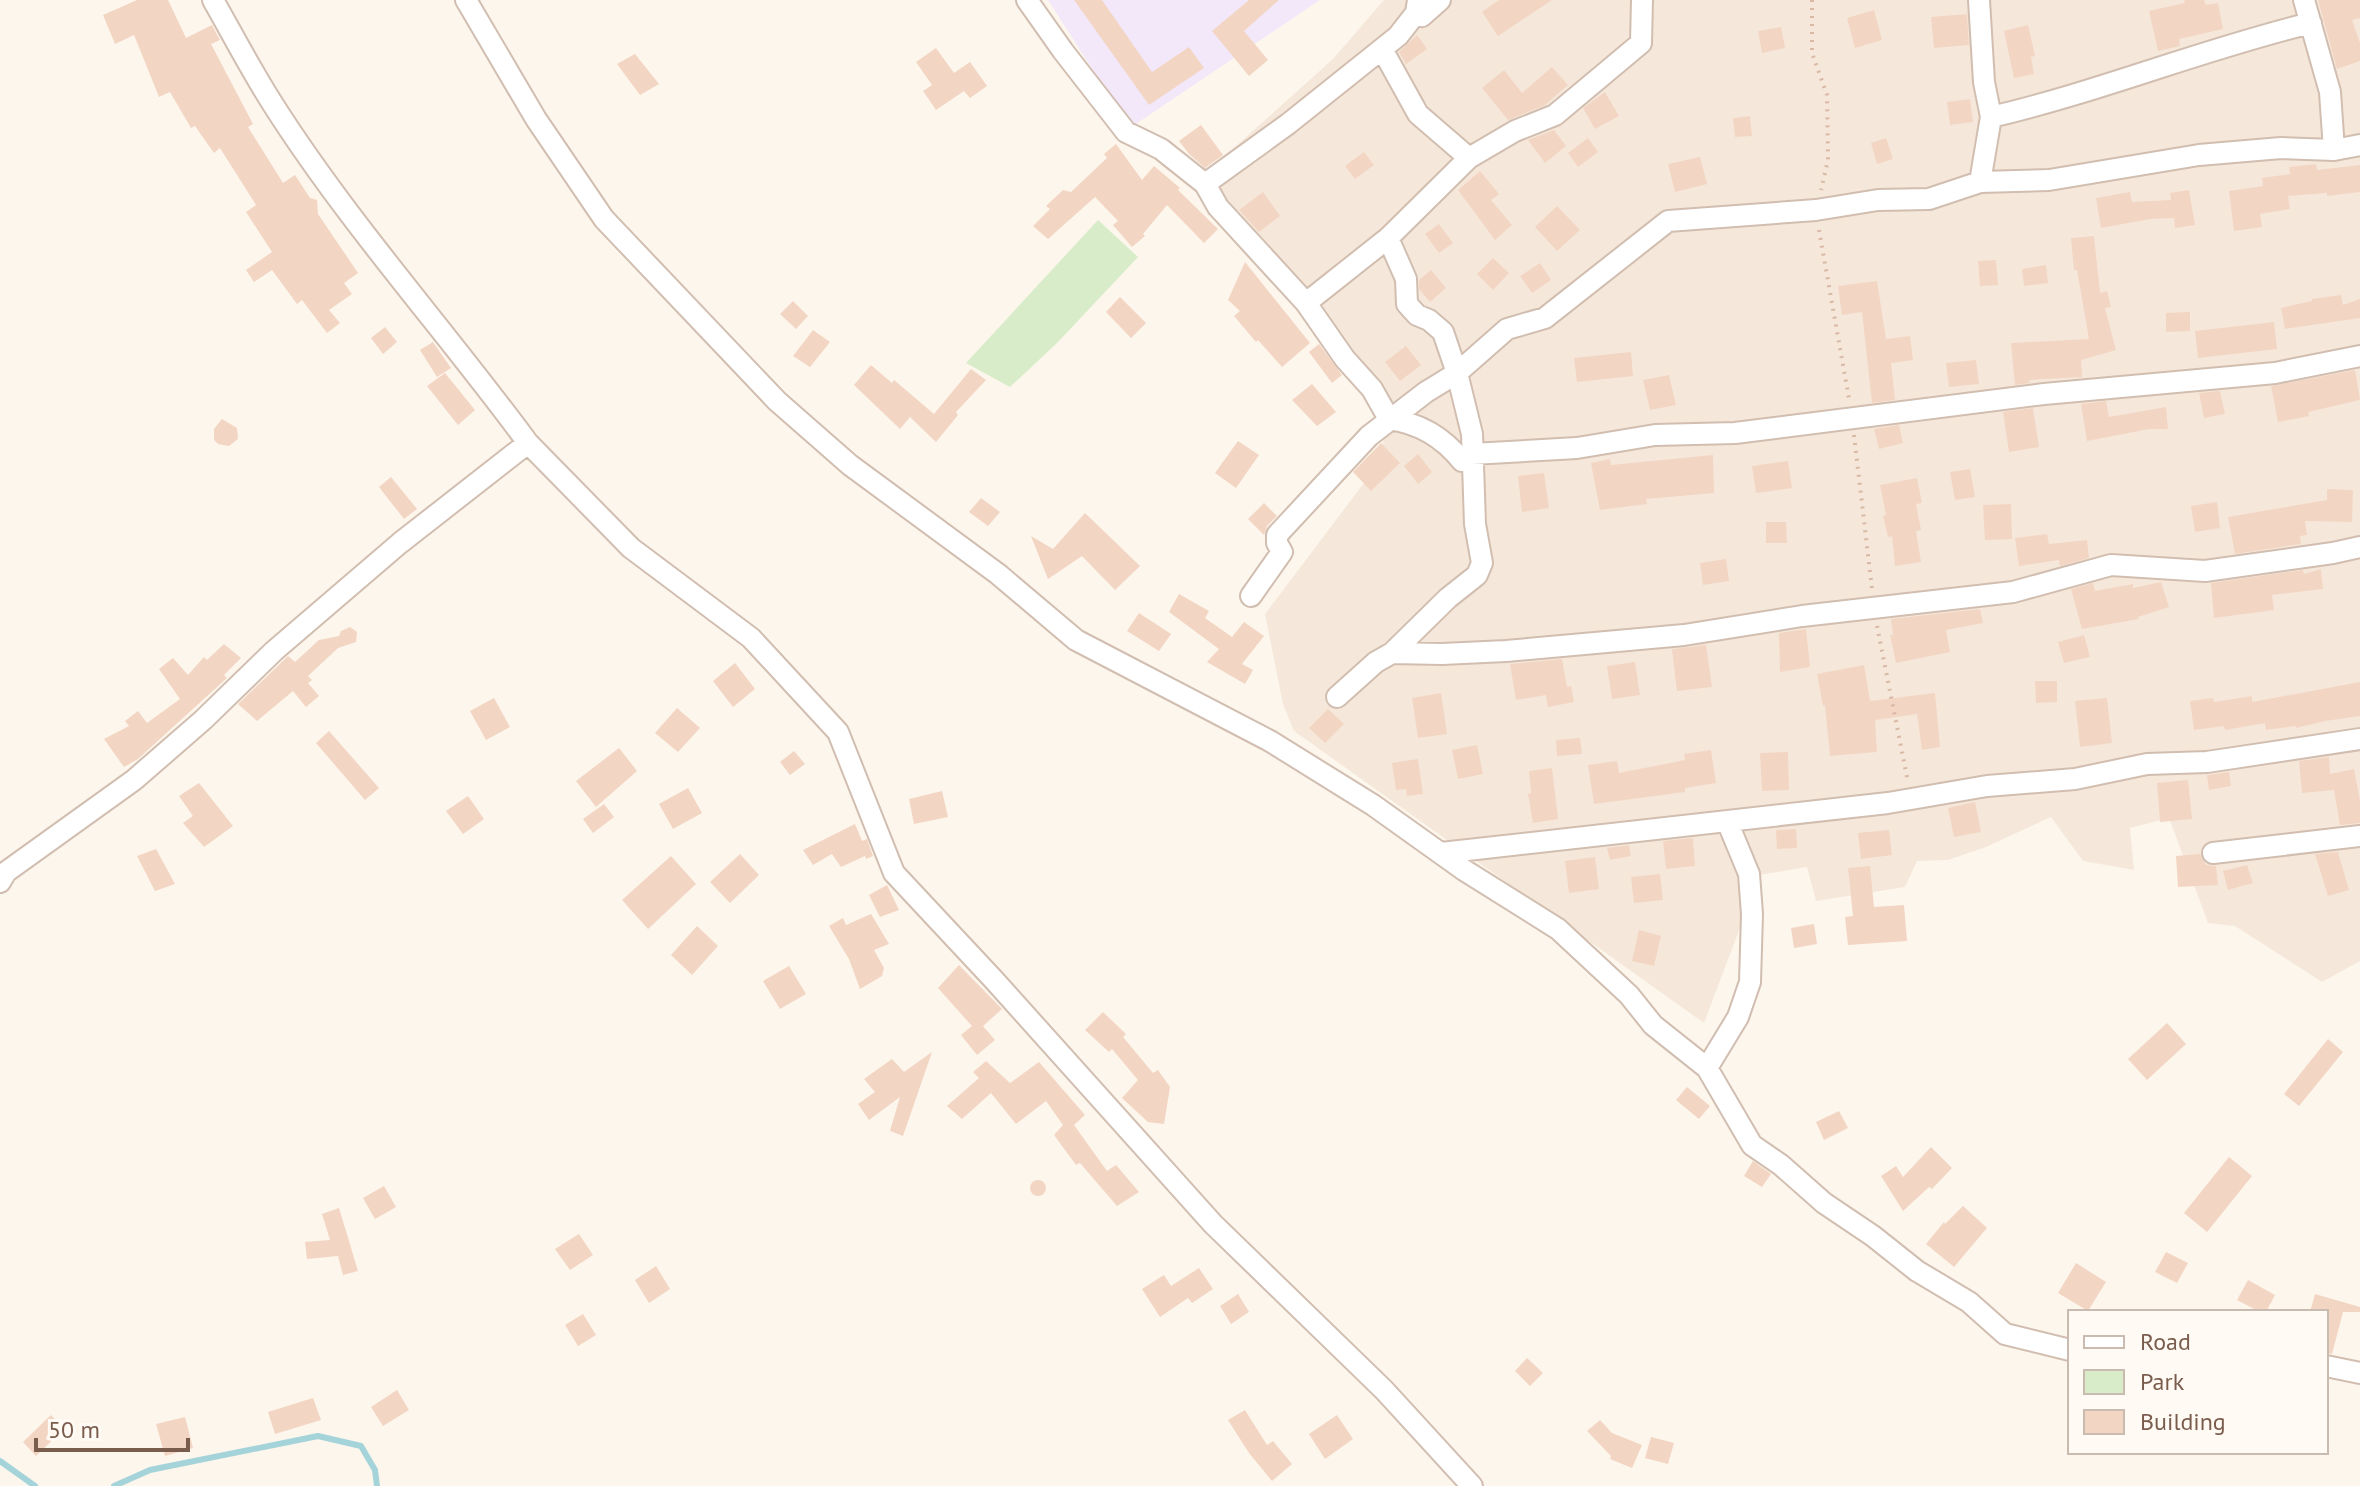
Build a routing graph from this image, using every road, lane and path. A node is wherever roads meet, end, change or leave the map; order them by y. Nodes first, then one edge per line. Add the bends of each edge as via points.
1 (213, 0) edge
2 (466, 0) edge
3 (1027, 0) edge
4 (1440, 0) edge
5 (1642, 0) edge
6 (1979, 0) edge
7 (2304, 0) edge
8 (1417, 6) edge
9 (2311, 23) junction
10 (1382, 49) junction
11 (1991, 117) junction
12 (2360, 145) edge
13 (2334, 150) junction
14 (1469, 158) junction
15 (1980, 182) junction
16 (1205, 184) junction
17 (1388, 238) junction
18 (1306, 303) junction
19 (2360, 356) edge
20 (1457, 373) junction
21 (1389, 419) junction
22 (528, 443) junction
23 (1472, 454) junction
24 (2360, 547) edge
25 (1251, 596) dead end
26 (1392, 653) junction
27 (1337, 697) dead end
28 (2360, 739) edge
29 (1727, 821) junction
30 (2360, 836) edge
31 (1441, 853) junction
32 (2213, 853) dead end
33 (0, 882) edge
34 (1707, 1068) junction
35 (2068, 1350) edge
36 (2328, 1366) edge
37 (2360, 1373) edge
38 (1472, 1486) edge

1 - 22 street via 273,106 366,236
2 - 31 street via 536,119 604,219 787,410 1076,640 1270,741
3 - 16 street via 1126,132 1161,149
4 - 8 street via 1422,16
5 - 14 street via 1641,43 1555,115
6 - 11 street
7 - 9 street
8 - 10 street via 1398,36
9 - 11 street via 2252,37 2053,103
9 - 13 street via 2330,92
10 - 14 street via 1418,114
10 - 16 street
11 - 15 street
12 - 13 street
13 - 15 street via 2199,155 2049,180
14 - 17 street
15 - 20 street via 1929,199 1668,221 1545,318 1507,329
16 - 18 street via 1218,207
17 - 18 street
17 - 20 street via 1406,279 1407,304 1443,332
18 - 21 street
19 - 23 street via 2275,373 2029,396 1735,433 1655,435 1577,448
20 - 21 street
20 - 23 street via 1469,412
21 - 23 street via 1437,436 1462,461
21 - 25 street via 1277,535 1282,552
22 - 33 street via 400,543 134,780 6,872
22 - 38 street via 631,548 751,638 838,732 894,873 1213,1224 1384,1390
23 - 26 street via 1482,563 1477,575
24 - 26 street via 2205,571 2111,565 2013,592 1684,635 1506,651
26 - 27 street
28 - 29 street
29 - 31 street
29 - 34 street via 1749,874 1750,982 1738,1017
30 - 32 street
31 - 34 street via 1558,929 1629,995 1653,1025
34 - 35 street via 1752,1145 1824,1203 1969,1302 2005,1334
36 - 37 street

